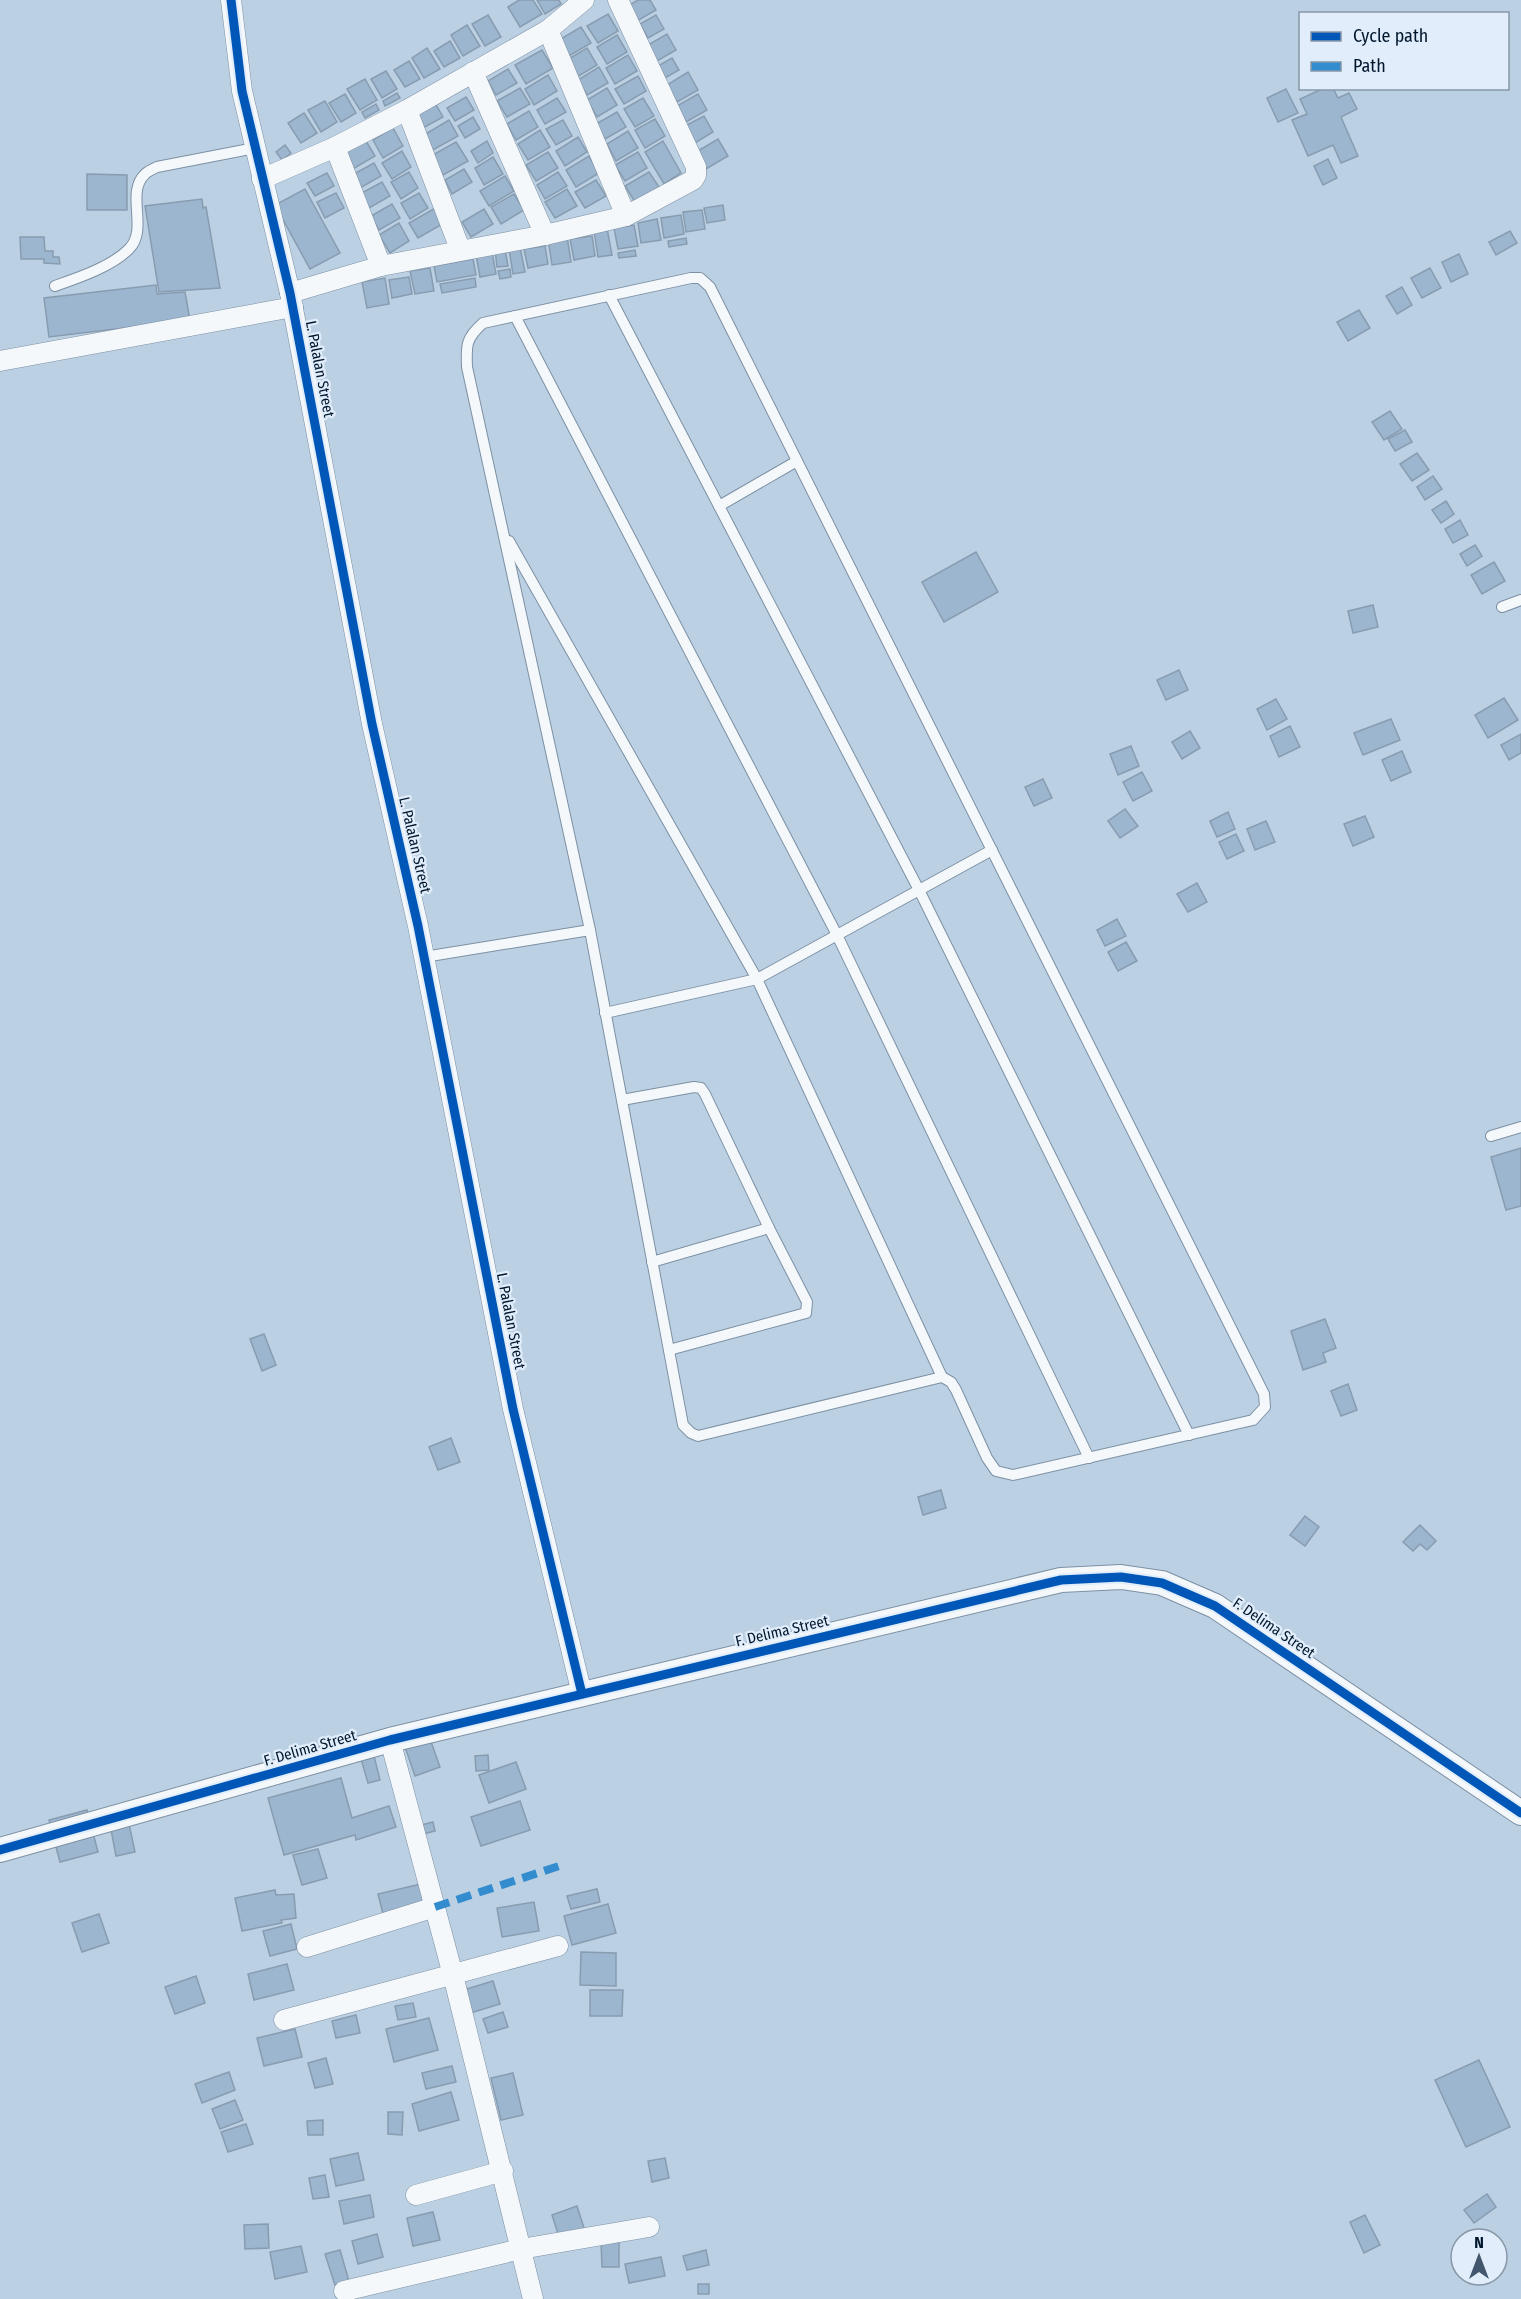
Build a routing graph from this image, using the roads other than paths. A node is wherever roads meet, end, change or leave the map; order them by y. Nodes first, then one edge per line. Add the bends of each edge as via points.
1 (231, 0) edge
2 (584, 0) edge
3 (618, 0) edge
4 (548, 30) junction
5 (473, 72) junction
6 (407, 110) junction
7 (335, 147) junction
8 (255, 148) junction
9 (262, 178) junction
10 (626, 216) junction
11 (545, 235) junction
12 (460, 249) junction
13 (381, 266) junction
14 (55, 286) dead end
15 (609, 295) junction
16 (292, 300) junction
17 (515, 316) junction
18 (0, 361) edge
19 (797, 461) junction
20 (719, 506) junction
21 (502, 530) junction
22 (1521, 600) edge
23 (1502, 607) dead end
24 (992, 850) junction
25 (919, 890) junction
26 (590, 930) junction
27 (837, 935) junction
28 (424, 957) junction
29 (757, 979) junction
30 (605, 1013) junction
31 (622, 1100) junction
32 (1521, 1127) edge
33 (1491, 1136) dead end
34 (768, 1228) junction
35 (652, 1262) junction
36 (669, 1350) junction
37 (942, 1377) junction
38 (1189, 1435) junction
39 (1089, 1458) junction
40 (582, 1694) junction
41 (390, 1740) junction
42 (1521, 1812) edge
43 (0, 1850) edge
44 (435, 1907) junction
45 (558, 1946) dead end
46 (307, 1947) dead end
47 (453, 1975) junction
48 (284, 2020) dead end
49 (502, 2171) junction
50 (416, 2195) dead end
51 (650, 2228) dead end
52 (521, 2249) junction
53 (344, 2291) dead end
54 (533, 2299) edge

1 - 8 street, L. Palalan Street via 242,92
2 - 4 street
3 - 10 street via 696,167 693,180
4 - 5 street
4 - 10 street
5 - 6 street
5 - 11 street
6 - 7 street
6 - 12 street
7 - 9 street
7 - 13 street
8 - 9 street, L. Palalan Street
8 - 14 lane via 157,166 144,174 138,184 137,230 130,249 91,274
9 - 16 street, L. Palalan Street
10 - 11 street
11 - 12 street
12 - 13 street
13 - 16 street
15 - 17 lane
15 - 19 lane via 700,278 710,287
15 - 20 lane
16 - 18 street
16 - 28 street, L. Palalan Street via 372,724
17 - 21 lane via 483,323 470,335 466,350
17 - 27 lane
19 - 20 lane
19 - 24 lane
20 - 25 lane
21 - 26 lane
21 - 29 lane
22 - 23 lane
24 - 25 lane
24 - 38 lane via 1264,1394 1265,1407 1253,1420
25 - 27 lane
25 - 38 lane
26 - 28 lane
26 - 30 lane
27 - 29 lane
27 - 39 lane
28 - 40 street, L. Palalan Street via 513,1409
29 - 30 lane
29 - 37 lane
30 - 31 lane
31 - 34 lane via 701,1088
31 - 35 lane
32 - 33 lane
34 - 35 lane
34 - 36 lane via 804,1293 806,1313
35 - 36 lane
36 - 37 lane via 683,1425 698,1436
37 - 39 lane via 956,1390 996,1471 1013,1475
38 - 39 lane
40 - 41 street, F. Delima Street
40 - 42 street, F. Delima Street via 1061,1580 1121,1577 1162,1582 1215,1606
41 - 43 street, F. Delima Street
41 - 44 street
44 - 46 street
44 - 47 street
45 - 47 street
47 - 48 street
47 - 49 street
49 - 50 street
49 - 52 street
51 - 52 street
52 - 53 street
52 - 54 street

